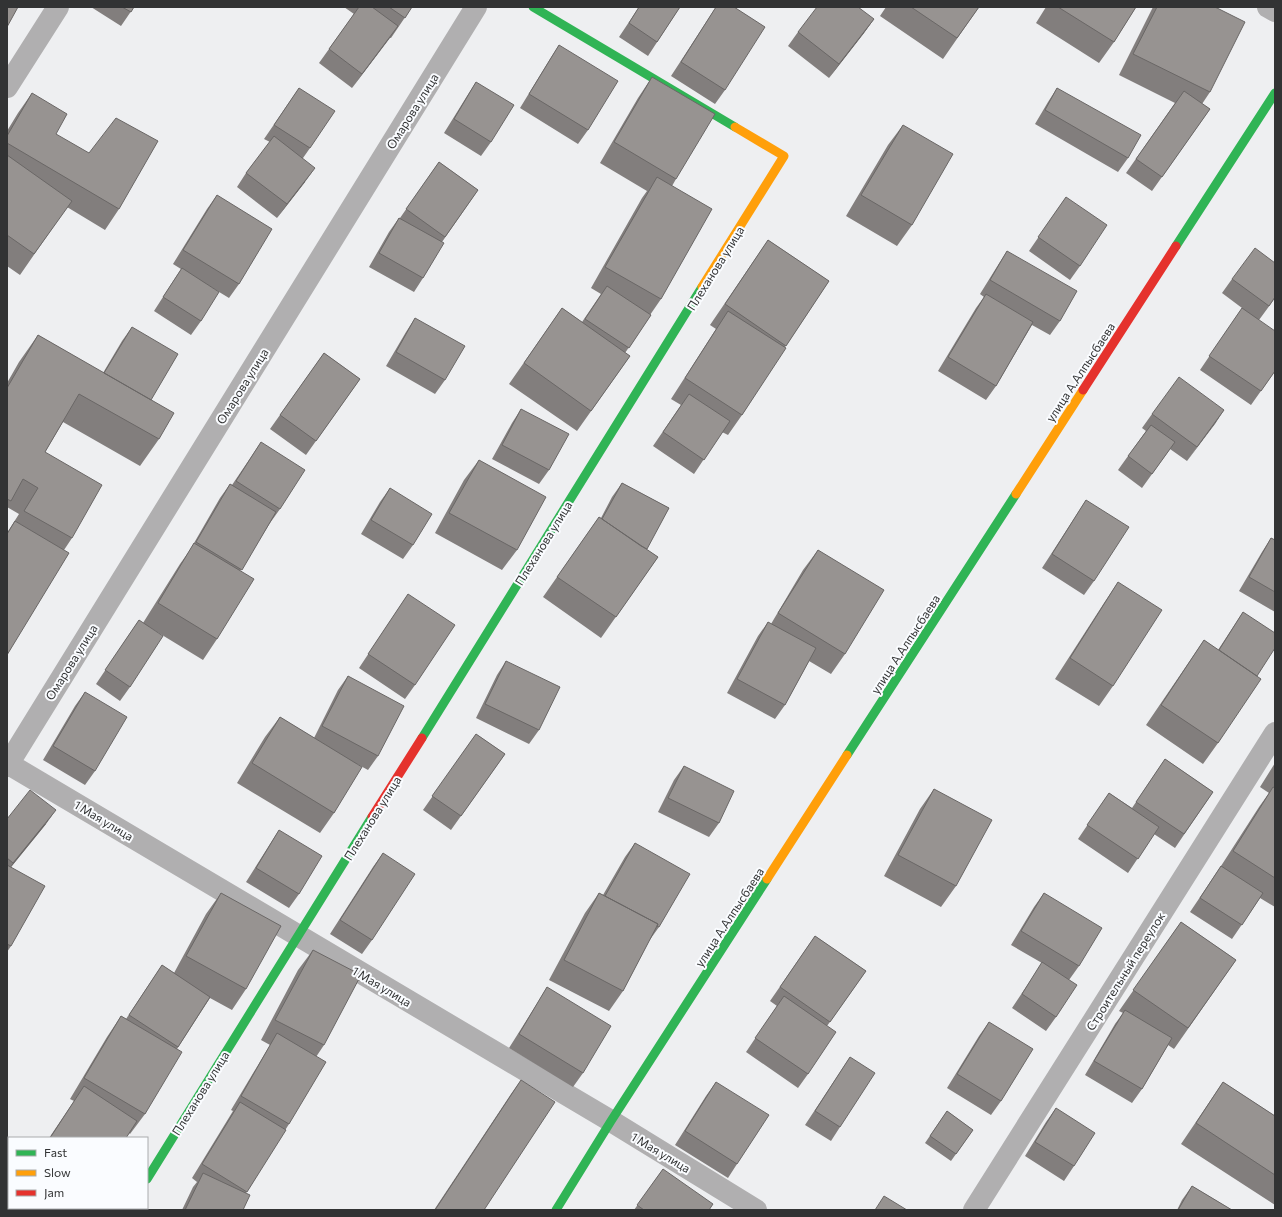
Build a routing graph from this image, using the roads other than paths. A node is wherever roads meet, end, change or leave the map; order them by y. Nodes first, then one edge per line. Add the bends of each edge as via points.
1 (58, 7) edge
2 (476, 7) edge
3 (533, 7) edge
4 (1268, 7) edge
5 (1275, 11) edge
6 (7, 87) edge
7 (1275, 93) edge
8 (1275, 733) edge
9 (7, 764) edge
10 (298, 936) junction
11 (611, 1121) junction
12 (148, 1177) edge
13 (556, 1210) edge
14 (756, 1210) edge
15 (974, 1210) edge

1 - 6 street
2 - 9 street, Омарова улица
3 - 10 street, Плеханова улица via 784,156
4 - 5 street
7 - 11 street, улица А.Алпысбаева
8 - 15 street, Строительный переулок
9 - 10 street, 1 Мая улица
10 - 11 street, 1 Мая улица
10 - 12 street, Плеханова улица
11 - 13 street, улица А.Алпысбаева
11 - 14 street, 1 Мая улица

